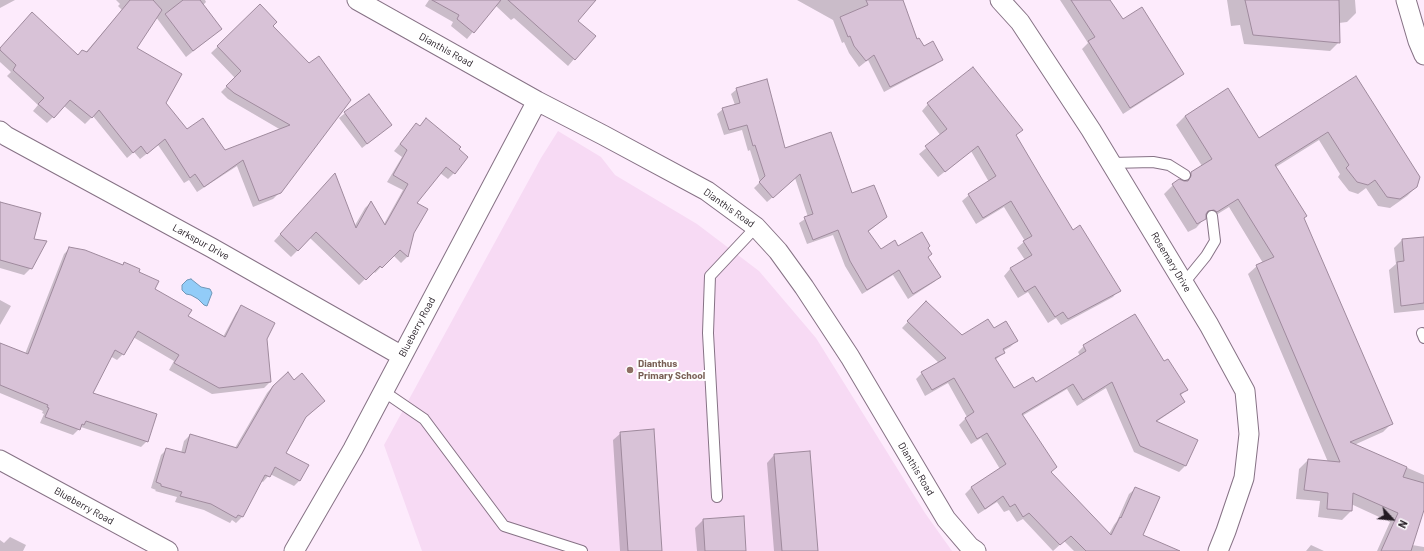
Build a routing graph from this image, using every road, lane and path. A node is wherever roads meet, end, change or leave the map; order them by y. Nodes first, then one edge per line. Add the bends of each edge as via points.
1 (357, 0) edge
2 (1000, 0) edge
3 (1406, 0) edge
4 (1424, 55) edge
5 (536, 101) junction
6 (0, 131) edge
7 (1111, 163) junction
8 (1185, 175) dead end
9 (1212, 216) dead end
10 (756, 227) junction
11 (1184, 283) junction
12 (402, 356) junction
13 (383, 391) junction
14 (0, 460) edge
15 (717, 497) dead end
16 (168, 551) edge
17 (294, 551) edge
18 (582, 551) edge
19 (976, 551) edge
20 (1218, 551) edge

1 - 5 street, Dianthis Road
2 - 7 street, Rosemary Drive via 1020,22
3 - 4 street
5 - 10 street, Dianthis Road via 707,191
5 - 12 street, Blueberry Road
6 - 12 street, Larkspur Drive
7 - 8 lane via 1153,162 1169,165
7 - 11 street, Rosemary Drive
9 - 11 lane via 1215,242
10 - 15 lane via 710,276 708,333
10 - 19 street, Dianthis Road via 804,287 850,357 946,518
11 - 20 street, Rosemary Drive via 1245,392 1249,434 1244,478
12 - 13 street, Blueberry Road
13 - 17 street, Blueberry Road
13 - 18 lane via 424,419 504,526
14 - 16 street, Blueberry Road

